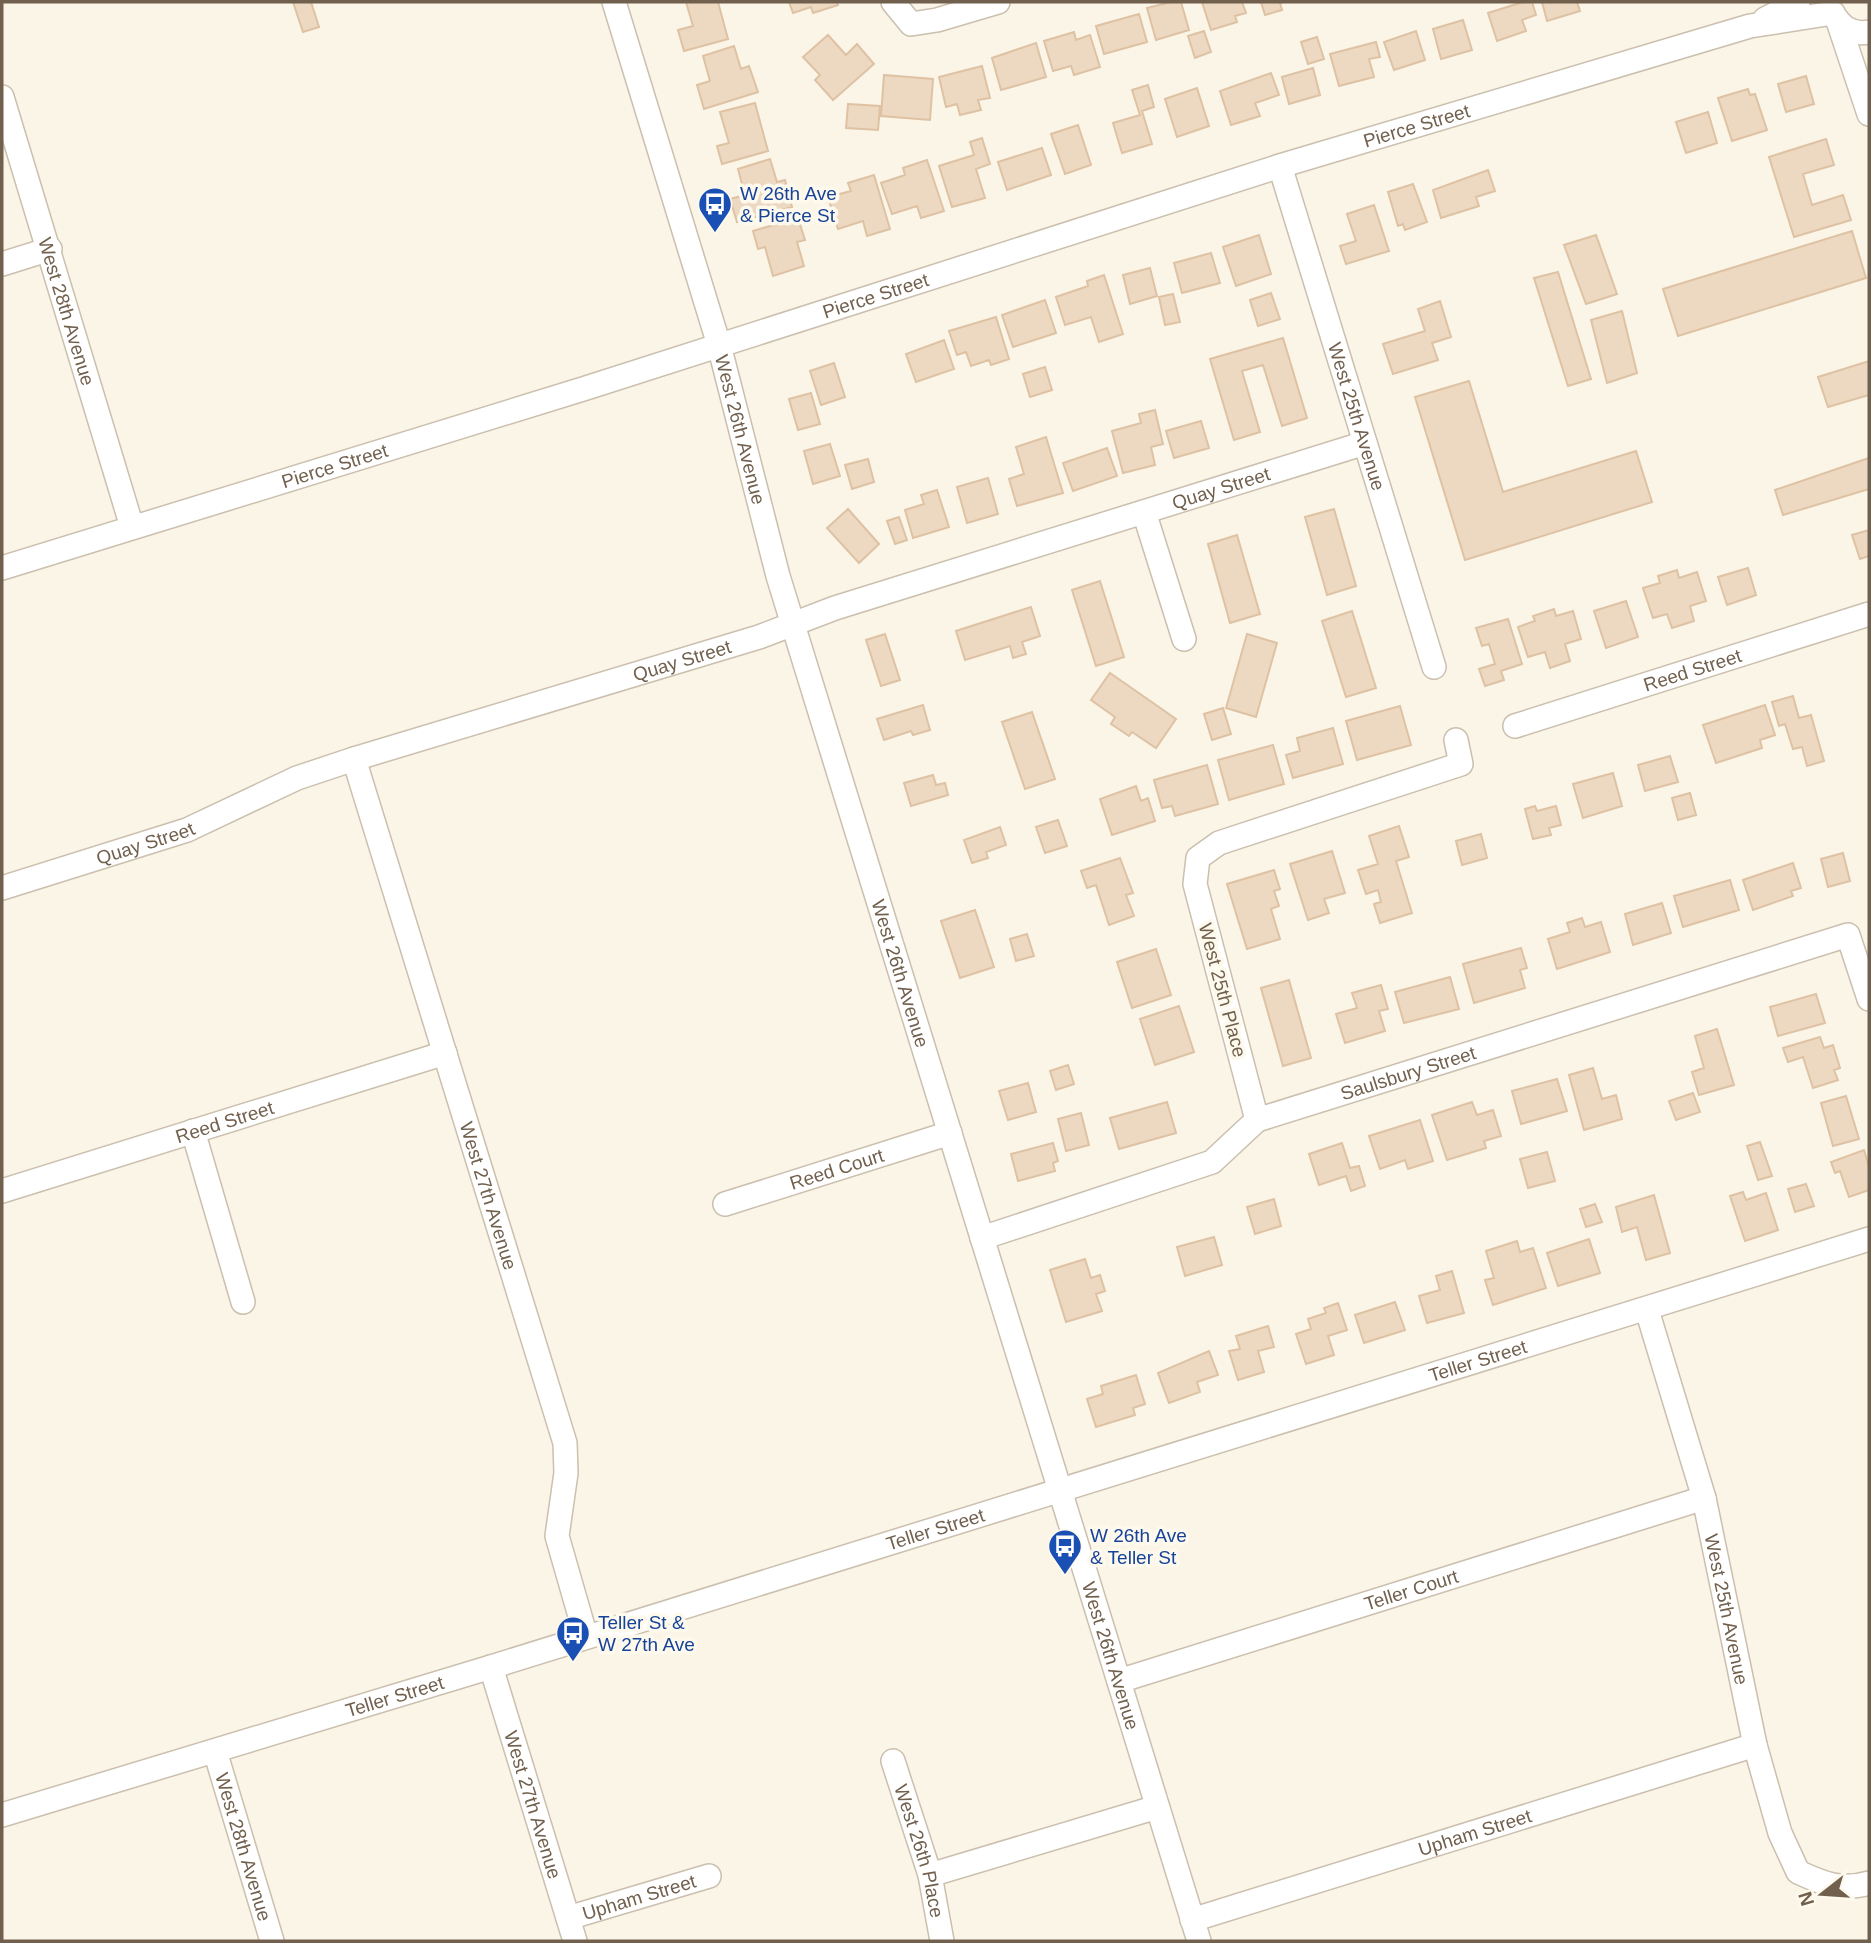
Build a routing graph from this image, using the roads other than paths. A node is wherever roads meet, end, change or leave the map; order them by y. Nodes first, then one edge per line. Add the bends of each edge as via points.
1 (614, 2) edge
2 (893, 2) edge
3 (998, 2) edge
4 (1798, 2) edge
5 (1834, 12) edge
6 (1750, 26) junction
7 (1869, 32) edge
8 (1869, 59) edge
9 (1866, 103) edge
10 (4, 109) edge
11 (1280, 166) junction
12 (50, 249) junction
13 (2, 264) edge
14 (719, 345) junction
15 (1366, 443) junction
16 (1144, 512) junction
17 (132, 527) junction
18 (2, 568) edge
19 (1869, 614) edge
20 (793, 624) junction
21 (1184, 639) dead end
22 (1433, 667) dead end
23 (1515, 726) dead end
24 (1456, 740) dead end
25 (354, 759) junction
26 (2, 888) edge
27 (1869, 999) edge
28 (445, 1053) junction
29 (1257, 1120) junction
30 (193, 1131) junction
31 (950, 1133) junction
32 (2, 1191) edge
33 (725, 1205) dead end
34 (982, 1238) junction
35 (1869, 1239) edge
36 (243, 1303) dead end
37 (1647, 1310) junction
38 (1060, 1490) junction
39 (1704, 1498) junction
40 (586, 1637) junction
41 (491, 1667) junction
42 (1119, 1681) junction
43 (1755, 1745) junction
44 (215, 1751) junction
45 (893, 1761) dead end
46 (1157, 1807) junction
47 (2, 1815) edge
48 (930, 1875) junction
49 (709, 1876) dead end
50 (1869, 1883) edge
51 (568, 1918) junction
52 (1196, 1931) edge
53 (272, 1941) edge
54 (575, 1941) edge
55 (942, 1941) edge

1 - 14 street, West 26th Avenue
2 - 3 street via 911,24
4 - 6 street, Pierce Street
5 - 6 street, Pierce Street
5 - 7 street via 1854,32
5 - 9 street
6 - 11 street, Pierce Street
8 - 9 street
10 - 12 street, West 28th Avenue
11 - 14 street, Pierce Street
11 - 15 street, West 25th Avenue
12 - 13 street
12 - 17 street, West 28th Avenue
14 - 17 street, Pierce Street
14 - 20 street, West 26th Avenue via 766,536
15 - 16 street, Quay Street
15 - 22 street, West 25th Avenue
16 - 20 street, Quay Street
16 - 21 street
17 - 18 street, Pierce Street
19 - 23 street, Reed Street
20 - 25 street, Quay Street
20 - 31 street, West 26th Avenue
24 - 29 street, West 25th Place via 1461,764 1219,843 1198,858 1195,884
25 - 26 street, Quay Street via 297,779 187,830
25 - 28 street, West 27th Avenue
27 - 29 street, Saulsbury Street via 1848,935
28 - 30 street, Reed Street
28 - 40 street, West 27th Avenue via 565,1443 566,1473 557,1536
29 - 34 street, Saulsbury Street via 1212,1162
30 - 32 street, Reed Street
30 - 36 street
31 - 33 street, Reed Court
31 - 34 street, West 26th Avenue
34 - 38 street, West 26th Avenue
35 - 37 street, Teller Street
37 - 38 street, Teller Street
37 - 39 street, West 25th Avenue
38 - 40 street, Teller Street
38 - 42 street, West 26th Avenue
39 - 42 street, Teller Court
39 - 43 street, West 25th Avenue
40 - 41 street, Teller Street
41 - 44 street, Teller Street
41 - 51 street, West 27th Avenue
42 - 46 street, West 26th Avenue
43 - 50 street, West 25th Avenue via 1780,1833 1798,1872 1832,1887
43 - 52 street, Upham Street
44 - 47 street, Teller Street
44 - 53 street, West 28th Avenue
45 - 48 street, West 26th Place
46 - 48 street
46 - 52 street, West 26th Avenue
48 - 55 street, West 26th Place
49 - 51 street, Upham Street
51 - 54 street, West 27th Avenue

